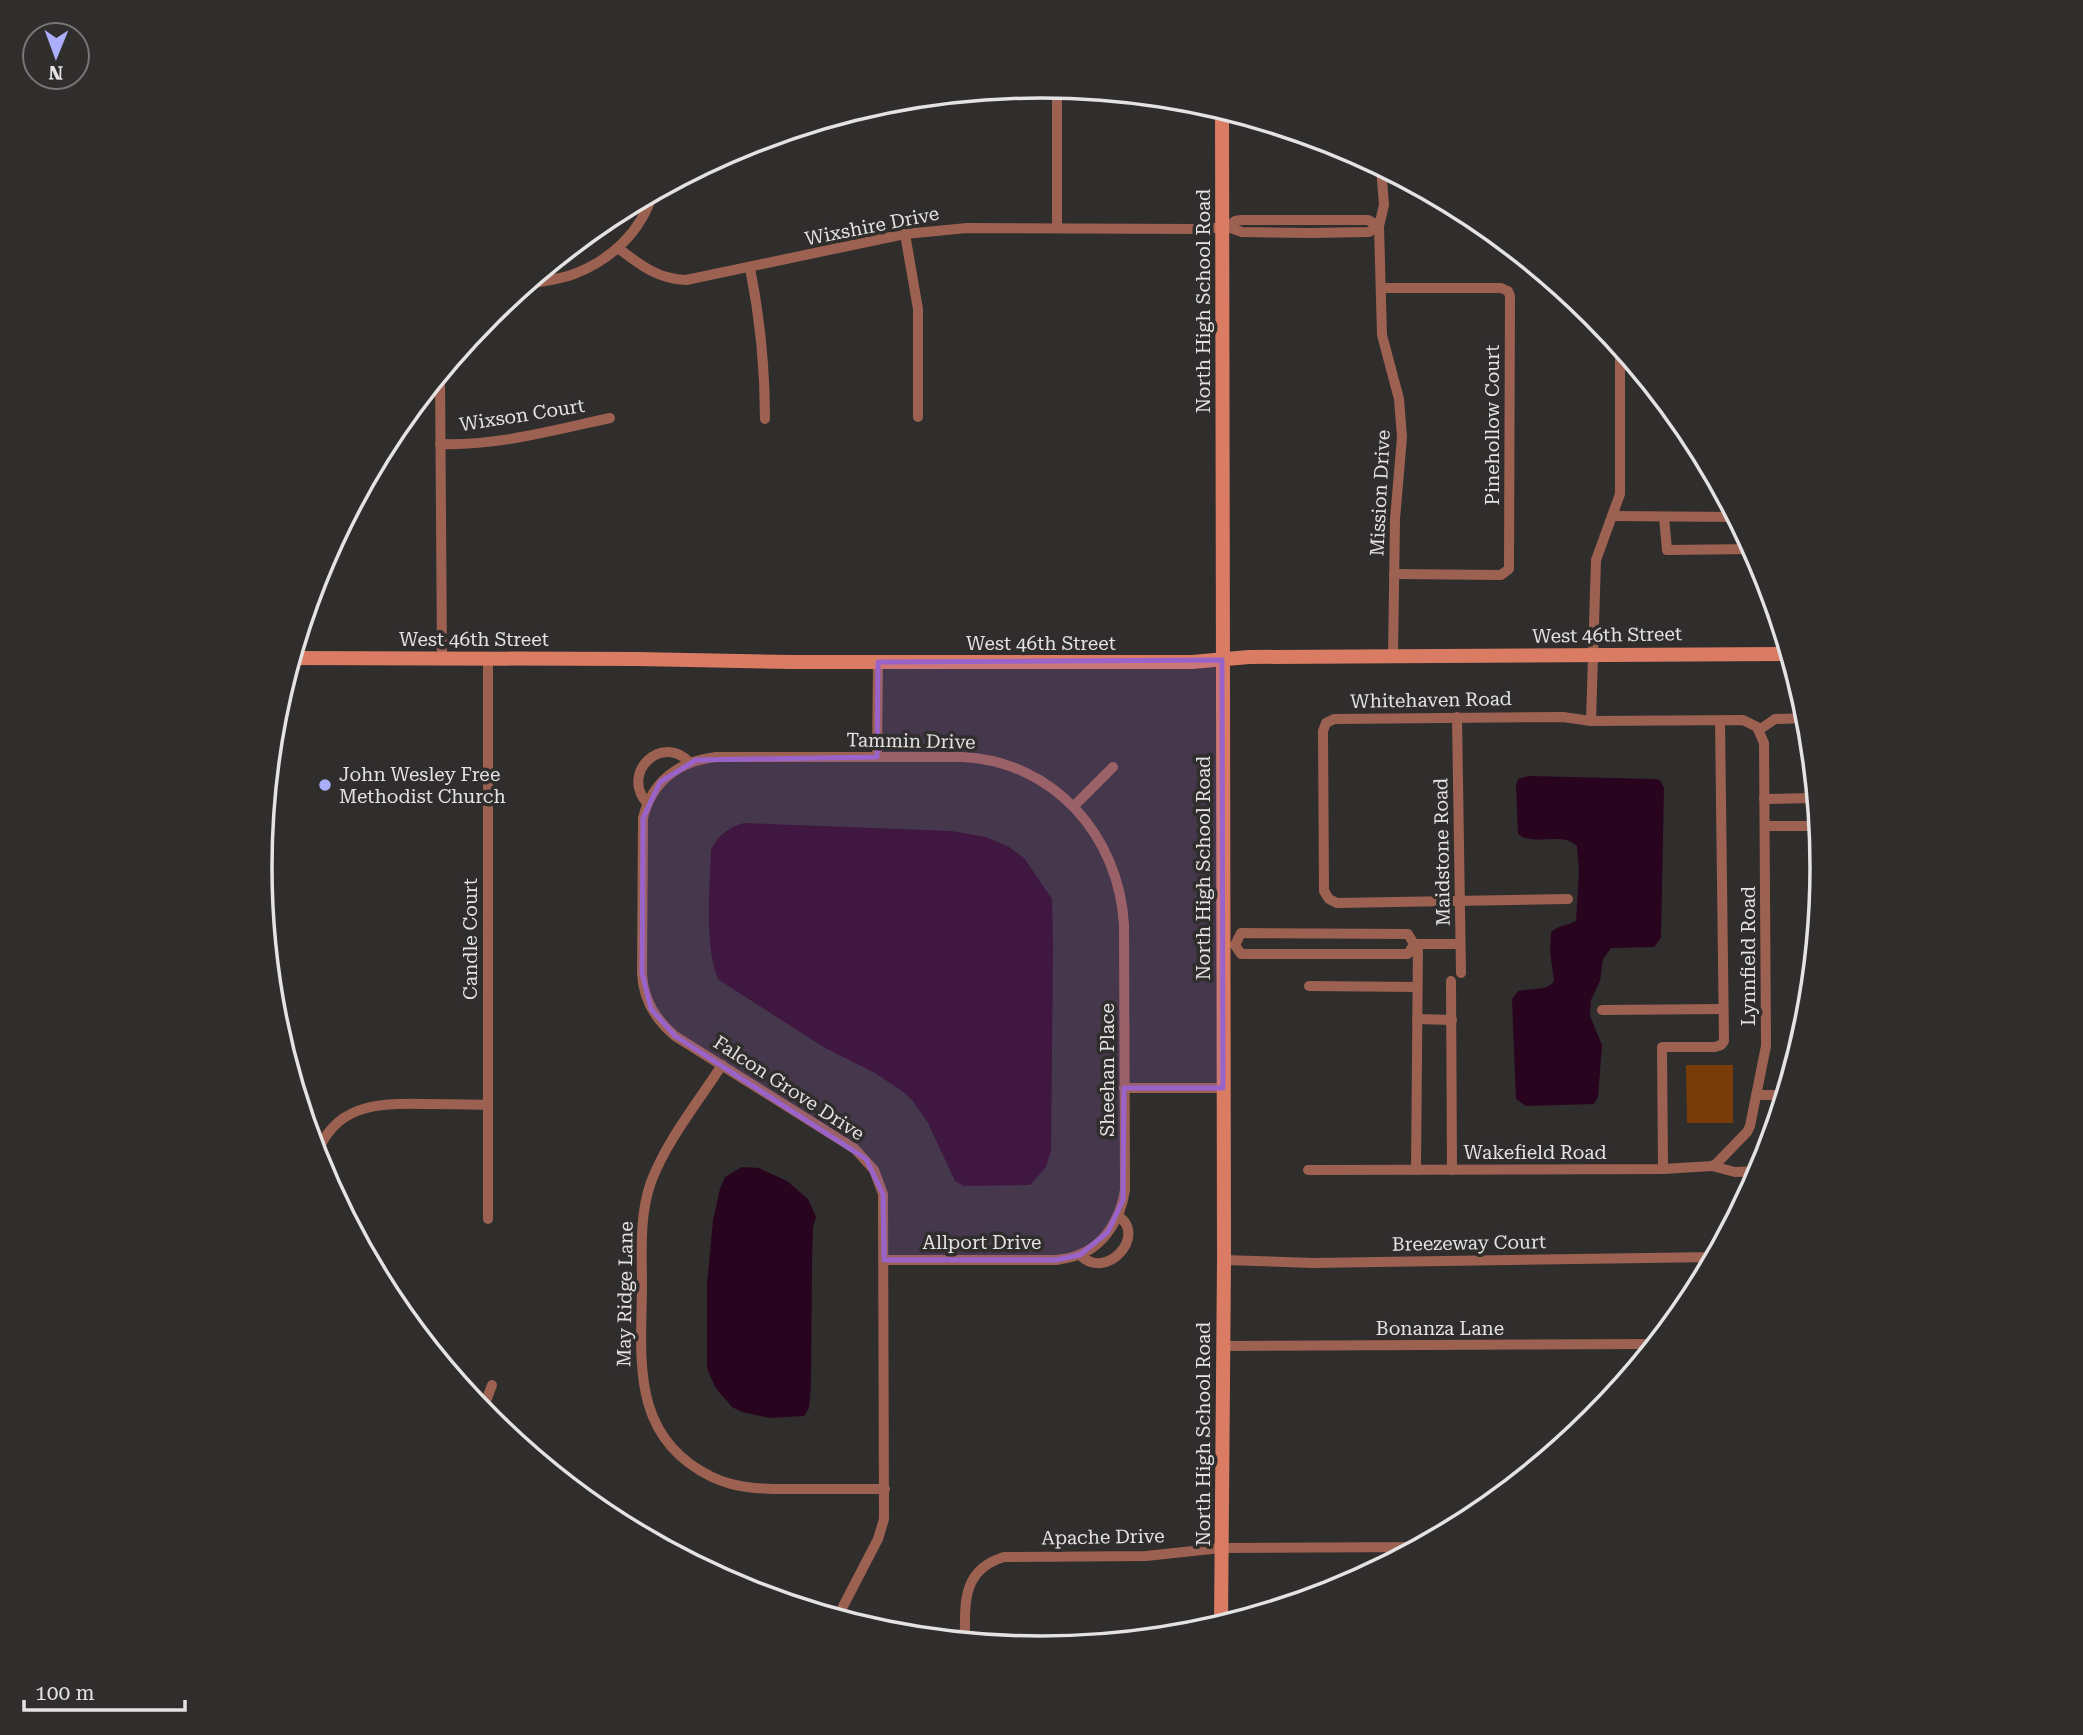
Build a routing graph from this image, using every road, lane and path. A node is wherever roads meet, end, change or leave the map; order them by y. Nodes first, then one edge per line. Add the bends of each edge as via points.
1 (1057, 99) edge
2 (1222, 120) edge
3 (1382, 177) edge
4 (646, 208) edge
5 (1380, 226) junction
6 (1057, 228) junction
7 (1225, 228) junction
8 (905, 234) junction
9 (618, 248) junction
10 (750, 268) junction
11 (543, 281) edge
12 (1381, 288) junction
13 (1620, 360) edge
14 (440, 388) edge
15 (918, 417) dead end
16 (610, 418) dead end
17 (765, 419) dead end
18 (440, 444) junction
19 (1612, 516) junction
20 (1664, 517) junction
21 (1727, 517) edge
22 (1742, 549) edge
23 (1394, 574) junction
24 (1781, 654) edge
25 (1593, 655) junction
26 (1393, 656) junction
27 (301, 658) edge
28 (442, 659) junction
29 (488, 659) junction
30 (1222, 660) junction
31 (878, 662) junction
32 (1457, 717) junction
33 (1796, 718) edge
34 (1591, 721) junction
35 (1720, 721) junction
36 (1759, 730) junction
37 (877, 757) junction
38 (689, 762) junction
39 (1113, 767) dead end
40 (1807, 798) edge
41 (1764, 799) junction
42 (647, 803) junction
43 (1074, 806) junction
44 (1765, 826) junction
45 (1809, 826) edge
46 (1568, 899) dead end
47 (1460, 901) junction
48 (1124, 923) joint
49 (1323, 934) junction
50 (1416, 944) junction
51 (1460, 944) junction
52 (1228, 945) junction
53 (1323, 954) junction
54 (1461, 973) dead end
55 (1451, 981) dead end
56 (1309, 986) dead end
57 (1417, 987) junction
58 (1723, 1009) junction
59 (1602, 1010) dead end
60 (1417, 1019) junction
61 (1452, 1020) junction
62 (722, 1065) junction
63 (1124, 1088) junction
64 (1223, 1088) junction
65 (1756, 1095) junction
66 (1776, 1095) edge
67 (488, 1105) junction
68 (323, 1141) edge
69 (1712, 1166) junction
70 (1663, 1169) junction
71 (1308, 1170) dead end
72 (1416, 1170) junction
73 (1452, 1170) junction
74 (1748, 1171) edge
75 (1118, 1216) junction
76 (488, 1219) dead end
77 (1094, 1245) joint
78 (1080, 1255) junction
79 (1705, 1257) edge
80 (884, 1260) junction
81 (1223, 1260) junction
82 (1107, 1261) joint
83 (1645, 1344) edge
84 (1223, 1346) junction
85 (492, 1385) dead end
86 (486, 1400) edge
87 (885, 1489) junction
88 (1221, 1548) junction
89 (1400, 1548) edge
90 (841, 1611) edge
91 (1221, 1615) edge
92 (965, 1632) edge

1 - 6 street
2 - 7 street, North High School Road
3 - 5 street, Mission Drive
4 - 9 street
5 - 7 street, Wixshire Drive via 1368,220 1266,220 1235,221
5 - 12 street, Mission Drive
6 - 7 street, Wixshire Drive
6 - 8 street, Wixshire Drive via 967,228
7 - 30 street, North High School Road
8 - 10 street, Wixshire Drive
8 - 15 street via 919,319
9 - 10 street, Wixshire Drive via 652,273 671,279
9 - 11 street via 584,270
10 - 17 street via 763,353
12 - 23 street, Mission Drive via 1382,335 1399,399 1402,437
12 - 23 street, Pinehollow Court via 1501,288 1510,296 1509,569 1501,575
13 - 19 street via 1620,494
14 - 18 street
16 - 18 street, Wixson Court via 517,438
18 - 28 street
19 - 20 street
19 - 25 street via 1596,560
20 - 21 street
20 - 22 street via 1667,550
23 - 26 street, Mission Drive
24 - 25 street, West 46th Street
25 - 26 street, West 46th Street
25 - 34 street
26 - 30 street, West 46th Street
27 - 28 street, West 46th Street
28 - 29 street, West 46th Street
29 - 31 street, West 46th Street
29 - 67 street, Candle Court
30 - 31 street, West 46th Street
30 - 52 street, North High School Road
31 - 37 street
32 - 34 street, Whitehaven Road
32 - 47 street, Maidstone Road
32 - 47 street, Whitehaven Road via 1334,719 1326,723 1324,891 1337,903
33 - 36 street via 1776,719
34 - 35 street, Whitehaven Road
35 - 36 street, Whitehaven Road via 1743,720
35 - 58 street
36 - 41 street, Lynnfield Road via 1764,743
37 - 38 street, Tammin Drive via 716,757
37 - 43 street, Tammin Drive via 989,761 1034,777
38 - 42 street, Falcon Grove Drive via 660,782
38 - 42 street, Falcon Grove Drive via 667,752 647,761 638,782
39 - 43 street
40 - 41 street
41 - 44 street, Lynnfield Road
42 - 62 street, Falcon Grove Drive via 642,827 644,989 651,1009 667,1029
43 - 48 street, Tammin Drive via 1110,860
44 - 45 street
44 - 65 street, Lynnfield Road via 1766,1046
46 - 47 street
47 - 51 street, Maidstone Road
48 - 63 street, Sheehan Place
49 - 50 street, Maidstone Road via 1408,934
49 - 52 street, Maidstone Road via 1241,933
49 - 53 street
50 - 51 street, Maidstone Road
50 - 53 street, Maidstone Road via 1408,954
50 - 57 street, Maidstone Road
51 - 54 street
52 - 53 street, Maidstone Road via 1241,954
52 - 64 street, North High School Road
55 - 61 street
56 - 57 street
57 - 60 street, Maidstone Road
58 - 59 street
58 - 70 street via 1721,1045 1661,1046
60 - 61 street
60 - 72 street, Maidstone Road
61 - 73 street
62 - 80 street, Falcon Grove Drive via 855,1149 872,1166 883,1194
62 - 87 street, May Ridge Lane via 657,1167 650,1186 643,1221 641,1351 646,1399 676,1451 712,1477 747,1488
63 - 64 street
63 - 75 street, Sheehan Place via 1125,1189
64 - 81 street, North High School Road
65 - 66 street
65 - 69 street, Lynnfield Road via 1747,1132
67 - 68 street via 388,1103 365,1107 349,1114
67 - 76 street, Candle Court
69 - 70 street, Wakefield Road
69 - 74 street, Wakefield Road
70 - 73 street, Wakefield Road
71 - 72 street, Wakefield Road
72 - 73 street, Wakefield Road
75 - 77 street, Sheehan Place
75 - 82 street, Sheehan Place via 1126,1223 1128,1239 1118,1255
77 - 78 street, Allport Drive
78 - 80 street, Allport Drive via 1056,1260
78 - 82 street, Allport Drive via 1093,1264
79 - 81 street, Breezeway Court via 1313,1263
80 - 87 street, Falcon Grove Drive
81 - 84 street, North High School Road
83 - 84 street, Bonanza Lane
84 - 88 street, North High School Road
85 - 86 street
87 - 90 street, Falcon Grove Drive via 881,1533
88 - 89 street, Apache Drive
88 - 91 street, North High School Road
88 - 92 street, Apache Drive via 1146,1556 1004,1557 981,1568 968,1587

